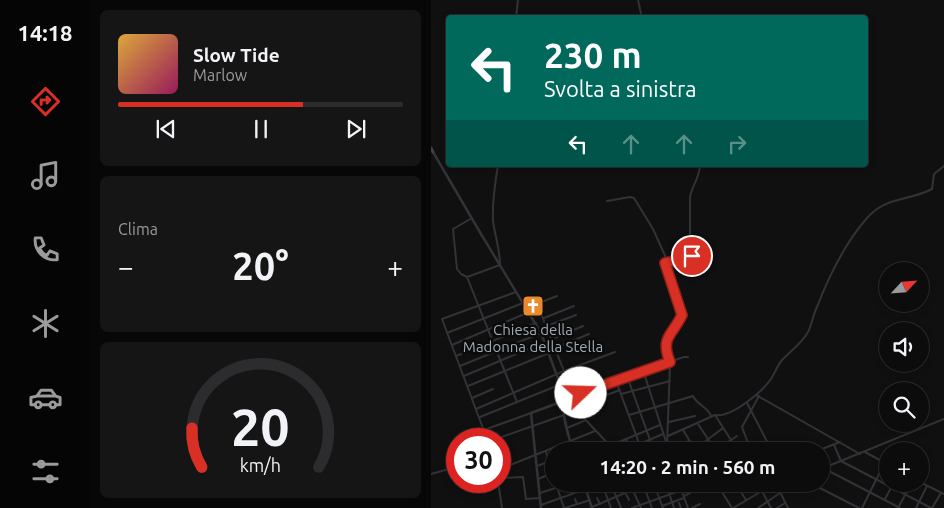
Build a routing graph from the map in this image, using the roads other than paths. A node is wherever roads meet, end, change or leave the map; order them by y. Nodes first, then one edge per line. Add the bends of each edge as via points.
1 (518, 0) edge
2 (638, 0) edge
3 (516, 15) edge
4 (641, 15) edge
5 (432, 150) edge
6 (944, 166) edge
7 (499, 167) edge
8 (700, 167) edge
9 (607, 201) dead end
10 (472, 218) junction
11 (665, 263) junction
12 (500, 265) junction
13 (467, 277) junction
14 (517, 292) junction
15 (557, 296) dead end
16 (523, 303) junction
17 (478, 306) junction
18 (538, 306) junction
19 (575, 306) dead end
20 (529, 311) junction
21 (576, 315) dead end
22 (544, 318) junction
23 (483, 319) junction
24 (536, 323) junction
25 (547, 326) junction
26 (583, 326) dead end
27 (488, 330) junction
28 (541, 333) junction
29 (447, 334) junction
30 (589, 334) dead end
31 (552, 339) junction
32 (493, 340) junction
33 (545, 342) junction
34 (452, 345) junction
35 (555, 348) junction
36 (497, 351) junction
37 (615, 352) dead end
38 (549, 353) junction
39 (456, 356) junction
40 (688, 357) dead end
41 (501, 361) junction
42 (670, 362) junction
43 (460, 366) junction
44 (643, 370) junction
45 (505, 371) junction
46 (564, 371) junction
47 (556, 375) junction
48 (463, 376) junction
49 (627, 376) junction
50 (616, 380) junction
51 (670, 381) junction
52 (559, 385) junction
53 (467, 387) junction
54 (649, 387) junction
55 (493, 389) dead end
56 (589, 390) junction
57 (620, 390) junction
58 (632, 391) junction
59 (513, 392) junction
60 (581, 393) junction
61 (621, 394) junction
62 (756, 394) junction
63 (759, 396) junction
64 (472, 398) junction
65 (596, 399) junction
66 (565, 400) junction
67 (517, 402) junction
68 (669, 403) junction
69 (747, 404) junction
70 (655, 408) junction
71 (476, 409) junction
72 (751, 410) junction
73 (639, 412) junction
74 (531, 413) junction
75 (565, 415) junction
76 (715, 415) junction
77 (629, 416) junction
78 (695, 416) dead end
79 (711, 417) junction
80 (479, 418) junction
81 (944, 419) edge
82 (586, 420) junction
83 (669, 422) junction
84 (698, 423) junction
85 (661, 425) junction
86 (533, 426) junction
87 (483, 428) edge
88 (490, 428) edge
89 (567, 428) junction
90 (723, 428) junction
91 (596, 430) junction
92 (683, 430) junction
93 (646, 431) junction
94 (511, 434) edge
95 (663, 434) junction
96 (636, 435) junction
97 (669, 436) junction
98 (737, 436) dead end
99 (626, 439) junction
100 (708, 439) junction
101 (650, 440) junction
102 (731, 440) junction
103 (689, 441) edge
104 (570, 442) joint
105 (606, 442) edge
106 (619, 442) edge
107 (627, 442) edge
108 (638, 442) edge
109 (644, 442) edge
110 (666, 442) edge
111 (668, 442) edge
112 (705, 442) edge
113 (710, 442) edge
114 (728, 442) edge
115 (748, 442) edge
116 (767, 442) edge
117 (840, 442) junction
118 (834, 444) junction
119 (830, 446) edge
120 (545, 451) edge
121 (865, 452) junction
122 (861, 454) junction
123 (536, 455) junction
124 (879, 459) edge
125 (841, 461) junction
126 (545, 463) edge
127 (511, 465) edge
128 (830, 465) edge
129 (537, 466) junction
130 (446, 470) edge
131 (830, 472) edge
132 (431, 474) edge
133 (879, 474) edge
134 (545, 477) edge
135 (511, 478) edge
136 (539, 479) junction
137 (876, 480) junction
138 (879, 481) edge
139 (929, 487) edge
140 (545, 492) edge
141 (559, 492) edge
142 (580, 492) edge
143 (587, 492) edge
144 (605, 492) edge
145 (614, 492) edge
146 (631, 492) edge
147 (634, 492) edge
148 (644, 492) edge
149 (657, 492) edge
150 (675, 492) edge
151 (682, 492) edge
152 (693, 492) edge
153 (722, 492) edge
154 (741, 492) edge
155 (760, 492) edge
156 (762, 492) edge
157 (828, 492) edge
158 (870, 492) junction
159 (888, 492) edge
160 (901, 492) edge
161 (924, 492) edge
162 (500, 493) edge
163 (540, 493) junction
164 (780, 493) joint
165 (574, 494) joint
166 (626, 494) junction
167 (669, 494) junction
168 (905, 494) junction
169 (942, 494) edge
170 (684, 497) junction
171 (540, 498) junction
172 (561, 498) junction
173 (597, 498) dead end
174 (616, 498) junction
175 (659, 498) junction
176 (575, 499) dead end
177 (590, 500) junction
178 (629, 500) dead end
179 (746, 500) junction
180 (884, 500) junction
181 (608, 501) junction
182 (649, 502) junction
183 (672, 502) junction
184 (767, 502) junction
185 (785, 502) junction
186 (919, 502) junction
187 (679, 503) dead end
188 (740, 503) junction
189 (577, 504) junction
190 (600, 504) junction
191 (700, 504) dead end
192 (641, 506) edge
193 (855, 506) junction
194 (541, 507) edge
195 (663, 507) edge
196 (502, 508) edge
197 (565, 508) edge
198 (592, 508) edge
199 (603, 508) edge
200 (611, 508) edge
201 (621, 508) edge
202 (632, 508) edge
203 (652, 508) edge
204 (674, 508) edge
205 (681, 508) edge
206 (688, 508) edge
207 (692, 508) edge
208 (733, 508) edge
209 (743, 508) edge
210 (758, 508) edge
211 (771, 508) edge
212 (777, 508) edge
213 (788, 508) edge
214 (852, 508) edge
215 (860, 508) edge
216 (899, 508) edge
217 (916, 508) edge
218 (932, 508) edge

1 - 3 street
2 - 4 street
5 - 10 street
6 - 62 street via 934,174 932,189 894,200 867,218 826,285 808,332
7 - 12 street via 493,222
8 - 11 street via 690,197 692,256
9 - 11 street via 634,198 653,229 667,260
10 - 12 street
10 - 13 street via 453,229 452,233 457,270
11 - 42 street via 682,315 666,339
12 - 13 street
12 - 14 street
13 - 17 street
14 - 16 street
14 - 17 street
15 - 18 street
16 - 20 street
16 - 23 street
17 - 23 street
17 - 29 street via 442,319
18 - 20 street
18 - 22 street
19 - 22 street
20 - 24 street
20 - 27 street
21 - 25 street
22 - 25 street
23 - 27 street
23 - 29 street
24 - 28 street
24 - 32 street
25 - 31 street
26 - 31 street
27 - 32 street
27 - 34 street
28 - 33 street
28 - 36 street
29 - 34 street
30 - 35 street
31 - 35 street
32 - 36 street
32 - 39 street
33 - 38 street
33 - 41 street
34 - 39 street
35 - 46 street
36 - 41 street
36 - 43 street
37 - 46 street
38 - 45 street
38 - 47 street
39 - 43 street
40 - 42 street
41 - 45 street
41 - 48 street
42 - 44 street
42 - 51 street
43 - 48 street
44 - 49 street
44 - 54 street
45 - 53 street
45 - 59 street
46 - 47 street
47 - 52 street
47 - 59 street
48 - 53 street
49 - 50 street
49 - 58 street
50 - 56 street
50 - 57 street
51 - 54 street
51 - 68 street
52 - 66 street
52 - 67 street
53 - 64 street
54 - 58 street
54 - 70 street
55 - 64 street
56 - 60 street
56 - 65 street
57 - 61 street
57 - 65 street
58 - 61 street
58 - 73 street
59 - 67 street
59 - 71 street
60 - 65 street via 595,410 601,404
60 - 66 street
61 - 77 street
62 - 63 street
62 - 69 street
63 - 72 street
63 - 117 street
64 - 71 street
66 - 74 street
66 - 75 street
66 - 82 street
67 - 80 street
68 - 70 street
68 - 79 street via 693,396
68 - 83 street
69 - 72 street
69 - 76 street via 721,416
70 - 73 street
70 - 85 street
71 - 80 street
72 - 115 street via 742,427
72 - 116 street
73 - 77 street
73 - 93 street
74 - 86 street
74 - 88 street
75 - 86 street
75 - 89 street
76 - 79 street
76 - 90 street
77 - 96 street
78 - 83 street
79 - 84 street
80 - 87 street
81 - 121 street
82 - 89 street
82 - 91 street
83 - 97 street
84 - 92 street
84 - 100 street
85 - 93 street
85 - 95 street
86 - 94 street
86 - 123 street
89 - 104 street
90 - 100 street
90 - 102 street
91 - 104 street
91 - 105 street
92 - 97 street
92 - 103 street
93 - 96 street
93 - 101 street
95 - 101 street
95 - 110 street
96 - 99 street
96 - 108 street
97 - 111 street
98 - 102 street
99 - 106 street
99 - 107 street
100 - 112 street
100 - 113 street
101 - 109 street
102 - 114 street
117 - 118 street
117 - 122 street
118 - 119 street
118 - 125 street
120 - 123 street
121 - 122 street
121 - 124 street
122 - 125 street
123 - 127 street
123 - 129 street
125 - 128 street
125 - 137 street
126 - 129 street
129 - 136 street
130 - 132 street
131 - 158 street
133 - 137 street
134 - 136 street
135 - 171 street via 523,477 526,499
136 - 163 street
137 - 138 street
137 - 158 street
139 - 169 street
140 - 163 street
141 - 172 street
142 - 165 street
143 - 177 street
144 - 181 street
145 - 174 street
146 - 166 street
147 - 192 street
148 - 182 street
149 - 175 street
150 - 167 street
151 - 170 street
152 - 170 street
153 - 208 street
154 - 179 street
155 - 179 street
156 - 184 street
157 - 193 street
158 - 180 street
158 - 215 street
159 - 180 street
160 - 168 street
161 - 186 street
162 - 196 street
163 - 171 street
164 - 184 street
164 - 185 street
165 - 172 street
166 - 174 street
166 - 178 street
167 - 175 street
167 - 183 street
168 - 186 street
168 - 216 street
169 - 218 street
170 - 183 street
170 - 206 street
171 - 194 street
172 - 194 street
172 - 197 street
173 - 190 street
174 - 181 street
174 - 201 street
175 - 182 street
175 - 195 street
176 - 189 street
177 - 189 street
177 - 198 street
179 - 188 street
180 - 216 street
181 - 190 street
181 - 200 street
182 - 192 street
182 - 203 street
183 - 195 street
183 - 204 street
184 - 210 street
184 - 211 street
185 - 212 street
185 - 213 street
186 - 217 street
186 - 218 street
187 - 205 street
188 - 208 street
188 - 209 street
189 - 197 street
190 - 198 street
190 - 199 street
191 - 207 street
192 - 202 street
193 - 214 street
193 - 215 street

